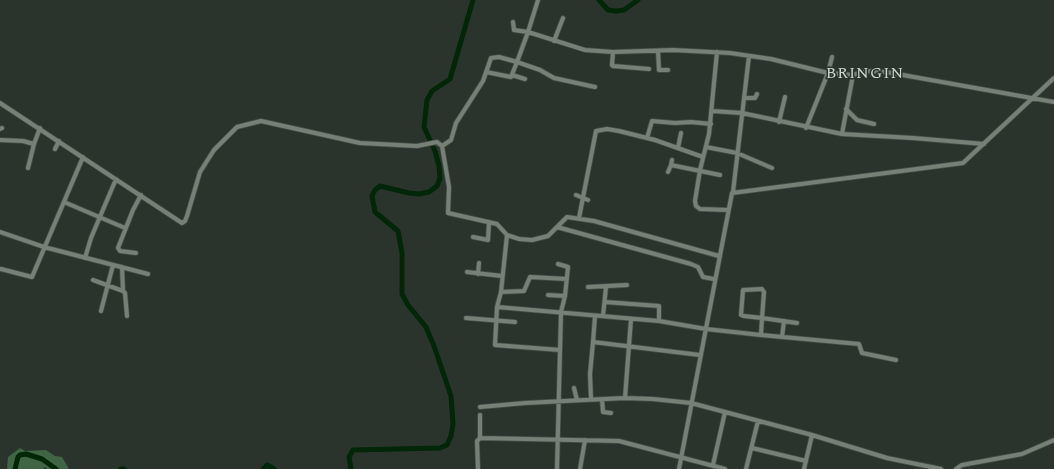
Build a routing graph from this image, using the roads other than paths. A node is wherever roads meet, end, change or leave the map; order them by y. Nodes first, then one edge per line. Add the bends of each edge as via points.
1 (538, 0) edge
2 (563, 18) dead end
3 (513, 22) dead end
4 (528, 32) junction
5 (554, 41) junction
6 (658, 51) junction
7 (613, 52) junction
8 (717, 52) junction
9 (749, 56) junction
10 (832, 57) dead end
11 (517, 62) junction
12 (649, 69) dead end
13 (668, 70) dead end
14 (486, 72) junction
15 (828, 73) junction
16 (512, 75) junction
17 (853, 75) junction
18 (1054, 78) edge
19 (525, 79) dead end
20 (595, 87) dead end
21 (757, 94) dead end
22 (785, 97) dead end
23 (744, 98) junction
24 (1033, 98) junction
25 (1054, 102) edge
26 (0, 103) edge
27 (846, 109) junction
28 (712, 111) junction
29 (742, 113) junction
30 (779, 122) junction
31 (710, 124) junction
32 (874, 124) dead end
33 (40, 128) junction
34 (806, 128) junction
35 (681, 133) dead end
36 (842, 134) junction
37 (647, 138) junction
38 (0, 140) edge
39 (60, 141) junction
40 (34, 144) junction
41 (984, 144) junction
42 (442, 146) junction
43 (706, 147) junction
44 (678, 148) junction
45 (55, 150) dead end
46 (737, 153) junction
47 (703, 156) junction
48 (83, 157) junction
49 (672, 160) dead end
50 (671, 164) junction
51 (28, 168) dead end
52 (772, 168) dead end
53 (700, 170) junction
54 (668, 172) dead end
55 (720, 175) dead end
56 (116, 179) junction
57 (733, 192) junction
58 (141, 195) junction
59 (576, 195) dead end
60 (583, 199) junction
61 (588, 200) dead end
62 (64, 202) junction
63 (728, 210) junction
64 (100, 217) junction
65 (579, 218) junction
66 (489, 222) junction
67 (557, 227) junction
68 (125, 228) junction
69 (0, 232) edge
70 (507, 235) junction
71 (473, 237) dead end
72 (44, 247) junction
73 (136, 253) dead end
74 (719, 256) junction
75 (85, 258) junction
76 (479, 263) dead end
77 (558, 264) dead end
78 (113, 265) junction
79 (122, 267) junction
80 (1, 270) edge
81 (467, 272) dead end
82 (148, 274) dead end
83 (478, 274) junction
84 (502, 276) junction
85 (567, 279) junction
86 (714, 279) junction
87 (93, 280) dead end
88 (627, 285) dead end
89 (108, 286) junction
90 (588, 287) dead end
91 (606, 287) junction
92 (123, 290) junction
93 (501, 292) junction
94 (548, 295) dead end
95 (565, 296) junction
96 (604, 302) junction
97 (497, 307) junction
98 (101, 311) dead end
99 (561, 312) junction
100 (127, 316) dead end
101 (595, 316) junction
102 (603, 316) junction
103 (466, 318) dead end
104 (762, 318) junction
105 (631, 319) junction
106 (496, 321) junction
107 (659, 321) junction
108 (784, 321) junction
109 (516, 322) dead end
110 (797, 323) dead end
111 (706, 329) junction
112 (761, 335) junction
113 (782, 337) junction
114 (593, 342) junction
115 (628, 346) junction
116 (560, 350) junction
117 (700, 355) junction
118 (896, 360) dead end
119 (574, 388) dead end
120 (625, 398) junction
121 (591, 399) junction
122 (602, 399) junction
123 (577, 400) junction
124 (559, 401) junction
125 (691, 403) junction
126 (480, 407) dead end
127 (726, 412) junction
128 (611, 413) dead end
129 (480, 415) dead end
130 (758, 420) junction
131 (812, 435) junction
132 (480, 438) junction
133 (584, 440) junction
134 (1054, 440) edge
135 (558, 441) junction
136 (752, 448) junction
137 (681, 457) junction
138 (806, 461) junction
139 (713, 465) junction
140 (478, 469) edge
141 (557, 469) edge
142 (580, 469) edge
143 (679, 469) edge
144 (725, 469) edge
145 (746, 469) edge
146 (804, 469) edge
147 (941, 469) edge
148 (956, 469) edge

1 - 4 street
2 - 5 street
3 - 4 street via 514,30
4 - 5 street
4 - 11 street
5 - 7 street via 585,50
6 - 7 street
6 - 8 street
6 - 13 street via 659,70
7 - 12 street via 613,66
8 - 9 street
8 - 28 street
9 - 15 street
9 - 23 street
10 - 15 street
11 - 14 street via 492,57
11 - 16 street
11 - 20 street via 554,78
14 - 16 street via 502,77
14 - 42 street via 456,123 451,140
15 - 17 street
15 - 34 street
16 - 19 street
17 - 24 street via 886,72
17 - 27 street
18 - 24 street
21 - 23 street via 755,98
22 - 30 street
23 - 29 street
24 - 25 street
24 - 41 street
26 - 33 street
27 - 32 street via 857,120
27 - 36 street
28 - 29 street
28 - 31 street
29 - 30 street
29 - 46 street
30 - 34 street
31 - 37 street via 652,121
31 - 43 street
33 - 39 street
33 - 40 street
34 - 36 street
35 - 44 street
36 - 41 street
37 - 44 street
37 - 60 street via 607,129 596,131
38 - 40 street
39 - 45 street
39 - 48 street
40 - 51 street
41 - 57 street via 967,160 957,164
42 - 58 street via 436,142 424,145 360,143 268,122 255,122 237,127 214,150 200,172 184,222 180,222
42 - 66 street via 450,191 448,213
43 - 46 street
43 - 47 street
44 - 47 street
46 - 52 street
46 - 57 street
47 - 53 street
48 - 56 street
48 - 62 street
49 - 50 street
50 - 53 street
50 - 54 street
53 - 55 street
53 - 63 street via 696,206 700,209
56 - 58 street
56 - 64 street
57 - 63 street
58 - 68 street
59 - 60 street
60 - 61 street
60 - 65 street
62 - 64 street
62 - 72 street
63 - 74 street
64 - 68 street
64 - 75 street
65 - 67 street via 566,217
65 - 74 street
66 - 70 street via 500,226
66 - 71 street via 488,240
67 - 70 street via 551,234 538,239 526,240
67 - 86 street via 691,264 698,267 705,278
68 - 73 street via 119,250
69 - 72 street
70 - 84 street
72 - 75 street
72 - 80 street via 32,278
74 - 86 street
75 - 78 street
76 - 83 street
77 - 85 street via 567,266
78 - 79 street
78 - 89 street
79 - 82 street
79 - 92 street
81 - 83 street
83 - 84 street
84 - 93 street
85 - 93 street via 530,277 524,291
85 - 95 street
86 - 111 street
87 - 89 street
88 - 91 street
89 - 92 street
89 - 98 street
90 - 91 street
91 - 96 street
92 - 100 street
93 - 97 street
94 - 95 street
95 - 99 street
96 - 102 street
96 - 107 street via 659,306
97 - 99 street
97 - 106 street
99 - 101 street
99 - 116 street
101 - 102 street
101 - 114 street
102 - 105 street
103 - 106 street
104 - 104 street via 764,291 743,290 741,315
104 - 108 street
104 - 112 street
105 - 107 street
105 - 115 street
106 - 109 street
106 - 116 street via 497,347
107 - 111 street
108 - 110 street
108 - 113 street
111 - 112 street
111 - 117 street
112 - 113 street
113 - 118 street via 860,344 862,353
114 - 115 street
114 - 121 street
115 - 117 street
115 - 120 street
116 - 124 street
117 - 125 street
119 - 123 street
120 - 122 street
120 - 125 street
121 - 122 street
121 - 123 street
122 - 128 street via 603,412
123 - 124 street
124 - 126 street
124 - 135 street
125 - 127 street
125 - 137 street
127 - 130 street
127 - 139 street
129 - 132 street
130 - 131 street
130 - 136 street
131 - 138 street
131 - 147 street via 887,458
132 - 135 street
132 - 140 street via 477,441
133 - 135 street
133 - 137 street via 619,441
133 - 142 street
134 - 148 street via 1022,454 962,465
135 - 141 street
136 - 138 street
136 - 145 street
137 - 139 street
137 - 143 street
138 - 146 street
139 - 144 street

